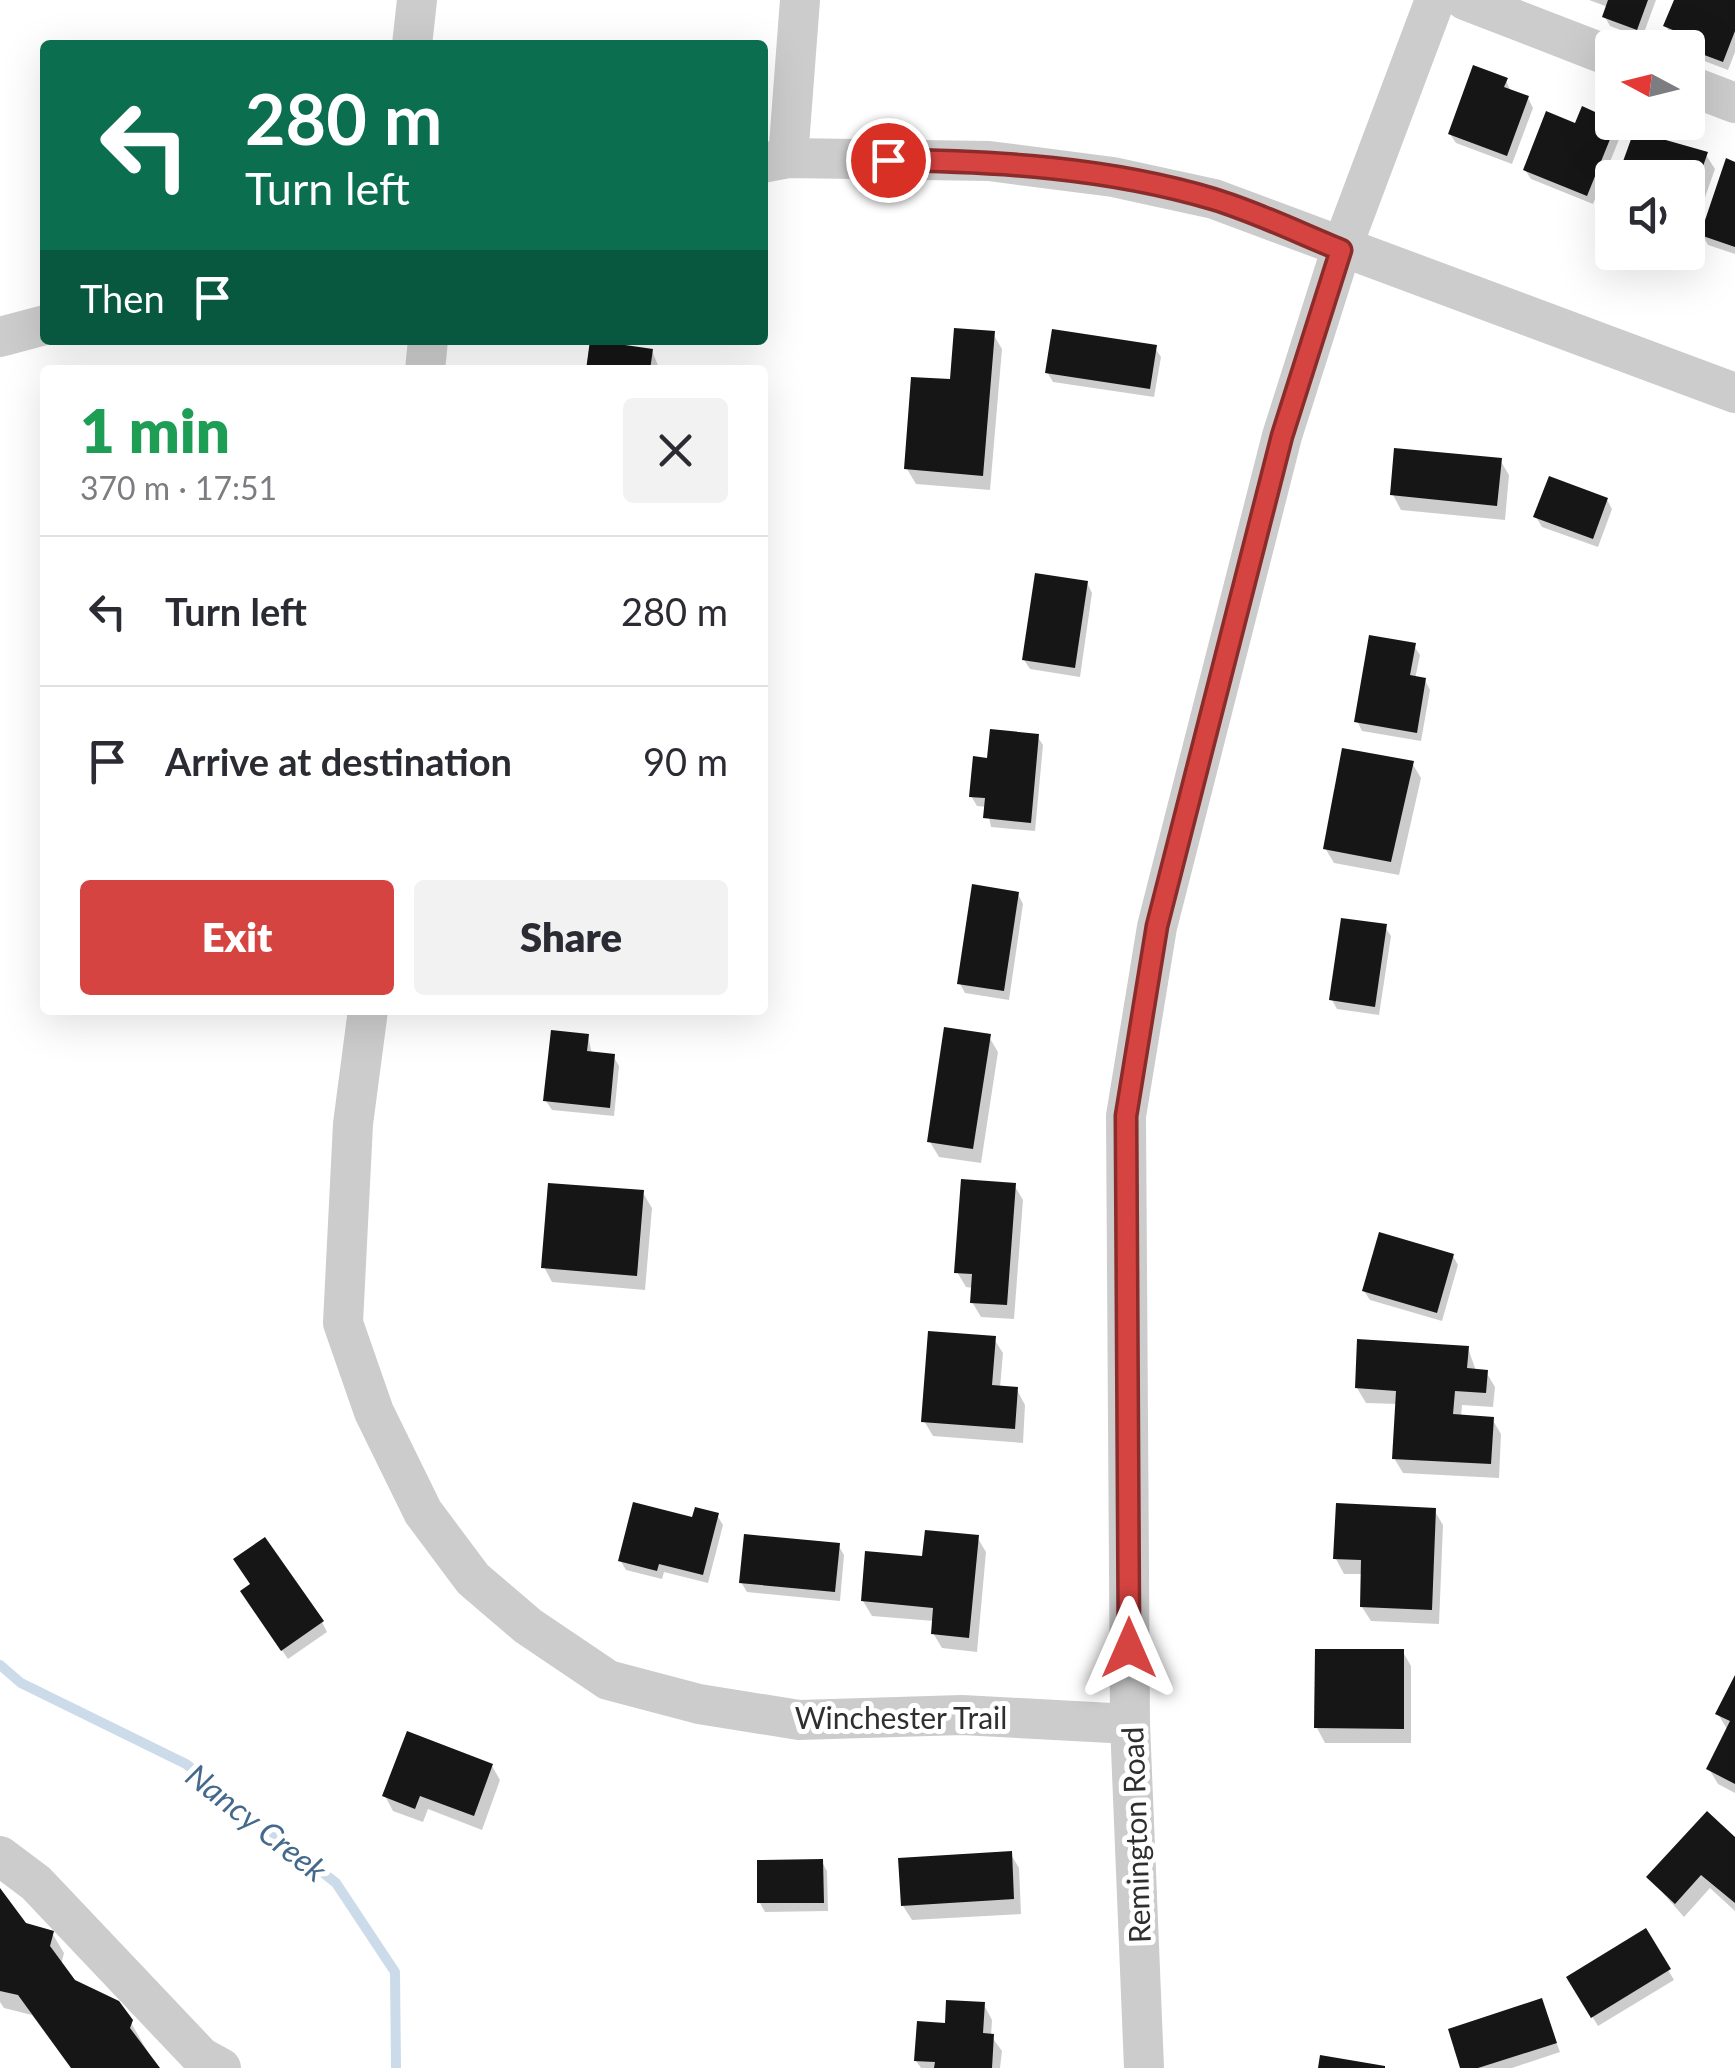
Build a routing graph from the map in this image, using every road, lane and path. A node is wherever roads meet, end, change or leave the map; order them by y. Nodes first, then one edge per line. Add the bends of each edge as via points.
1 (417, 0) edge
2 (800, 0) edge
3 (1435, 0) edge
4 (1465, 0) edge
5 (413, 40) edge
6 (1595, 50) edge
7 (1705, 92) edge
8 (1735, 103) edge
9 (775, 160) edge
10 (1341, 250) junction
11 (40, 326) edge
12 (0, 336) edge
13 (1735, 393) edge
14 (367, 1015) edge
15 (1130, 1724) junction
16 (0, 1856) edge
17 (221, 2068) edge
18 (1144, 2068) edge

1 - 5 street
2 - 9 street
3 - 10 street, Remington Road
4 - 6 street
7 - 8 street
9 - 10 street via 989,161 1114,178 1214,199
10 - 13 street
10 - 15 street, Remington Road via 1282,436 1157,926 1126,1116
11 - 12 street
14 - 15 street, Winchester Trail via 353,1124 343,1323 374,1412 423,1512 474,1579 528,1626 608,1680 700,1704 798,1720 962,1714
15 - 18 street, Remington Road
16 - 17 street via 36,1883 201,2057

